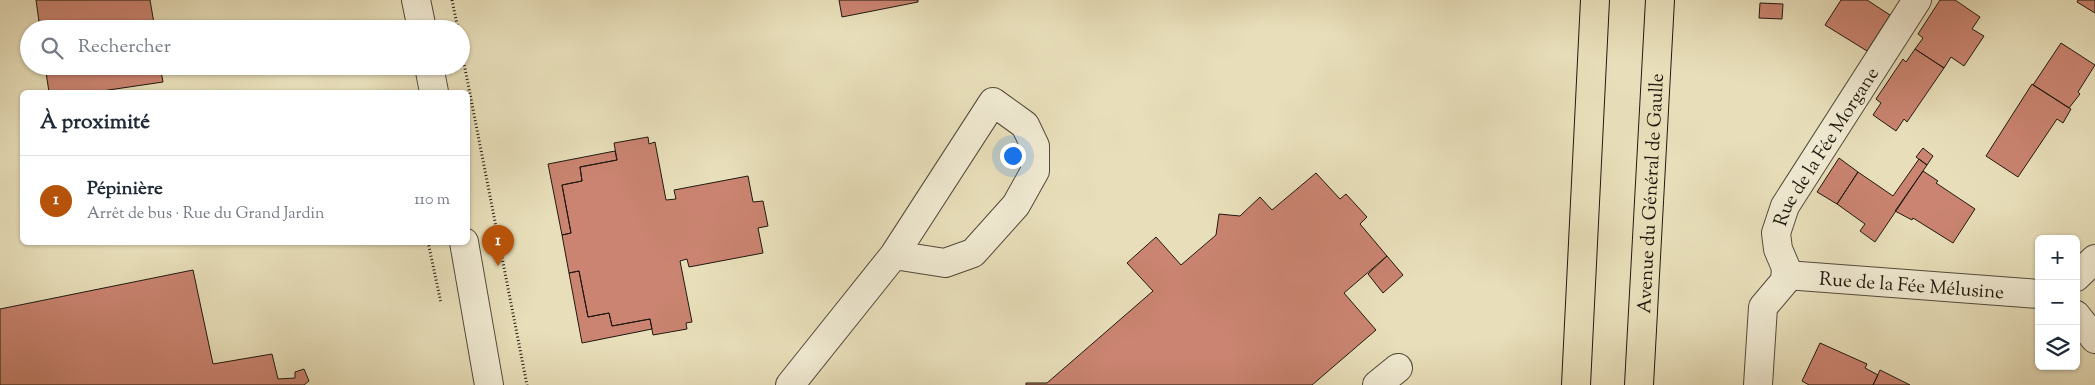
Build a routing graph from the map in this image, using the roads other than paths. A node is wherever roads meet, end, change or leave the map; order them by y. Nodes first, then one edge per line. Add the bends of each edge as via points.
1 (416, 0) edge
2 (1595, 0) edge
3 (1660, 0) edge
4 (1917, 0) edge
5 (420, 20) edge
6 (431, 75) edge
7 (434, 90) edge
8 (465, 245) edge
9 (894, 255) junction
10 (2095, 259) edge
11 (2080, 273) edge
12 (1786, 275) junction
13 (2035, 294) edge
14 (2080, 320) edge
15 (2095, 338) edge
16 (489, 385) edge
17 (790, 385) edge
18 (1576, 385) edge
19 (1639, 385) edge
20 (1758, 385) edge

1 - 5 street
2 - 18 main road
3 - 19 main road, Avenue du Général de Gaulle
4 - 12 street, Rue de la Fée Morgane via 1785,206 1776,233
6 - 7 street
8 - 16 street
9 - 9 street via 945,263 973,253 1016,205 1035,171 1035,146 1025,125 993,102
9 - 17 street
10 - 11 street
12 - 13 street, Rue de la Fée Mélusine
12 - 20 street via 1785,281 1763,308
14 - 15 street

